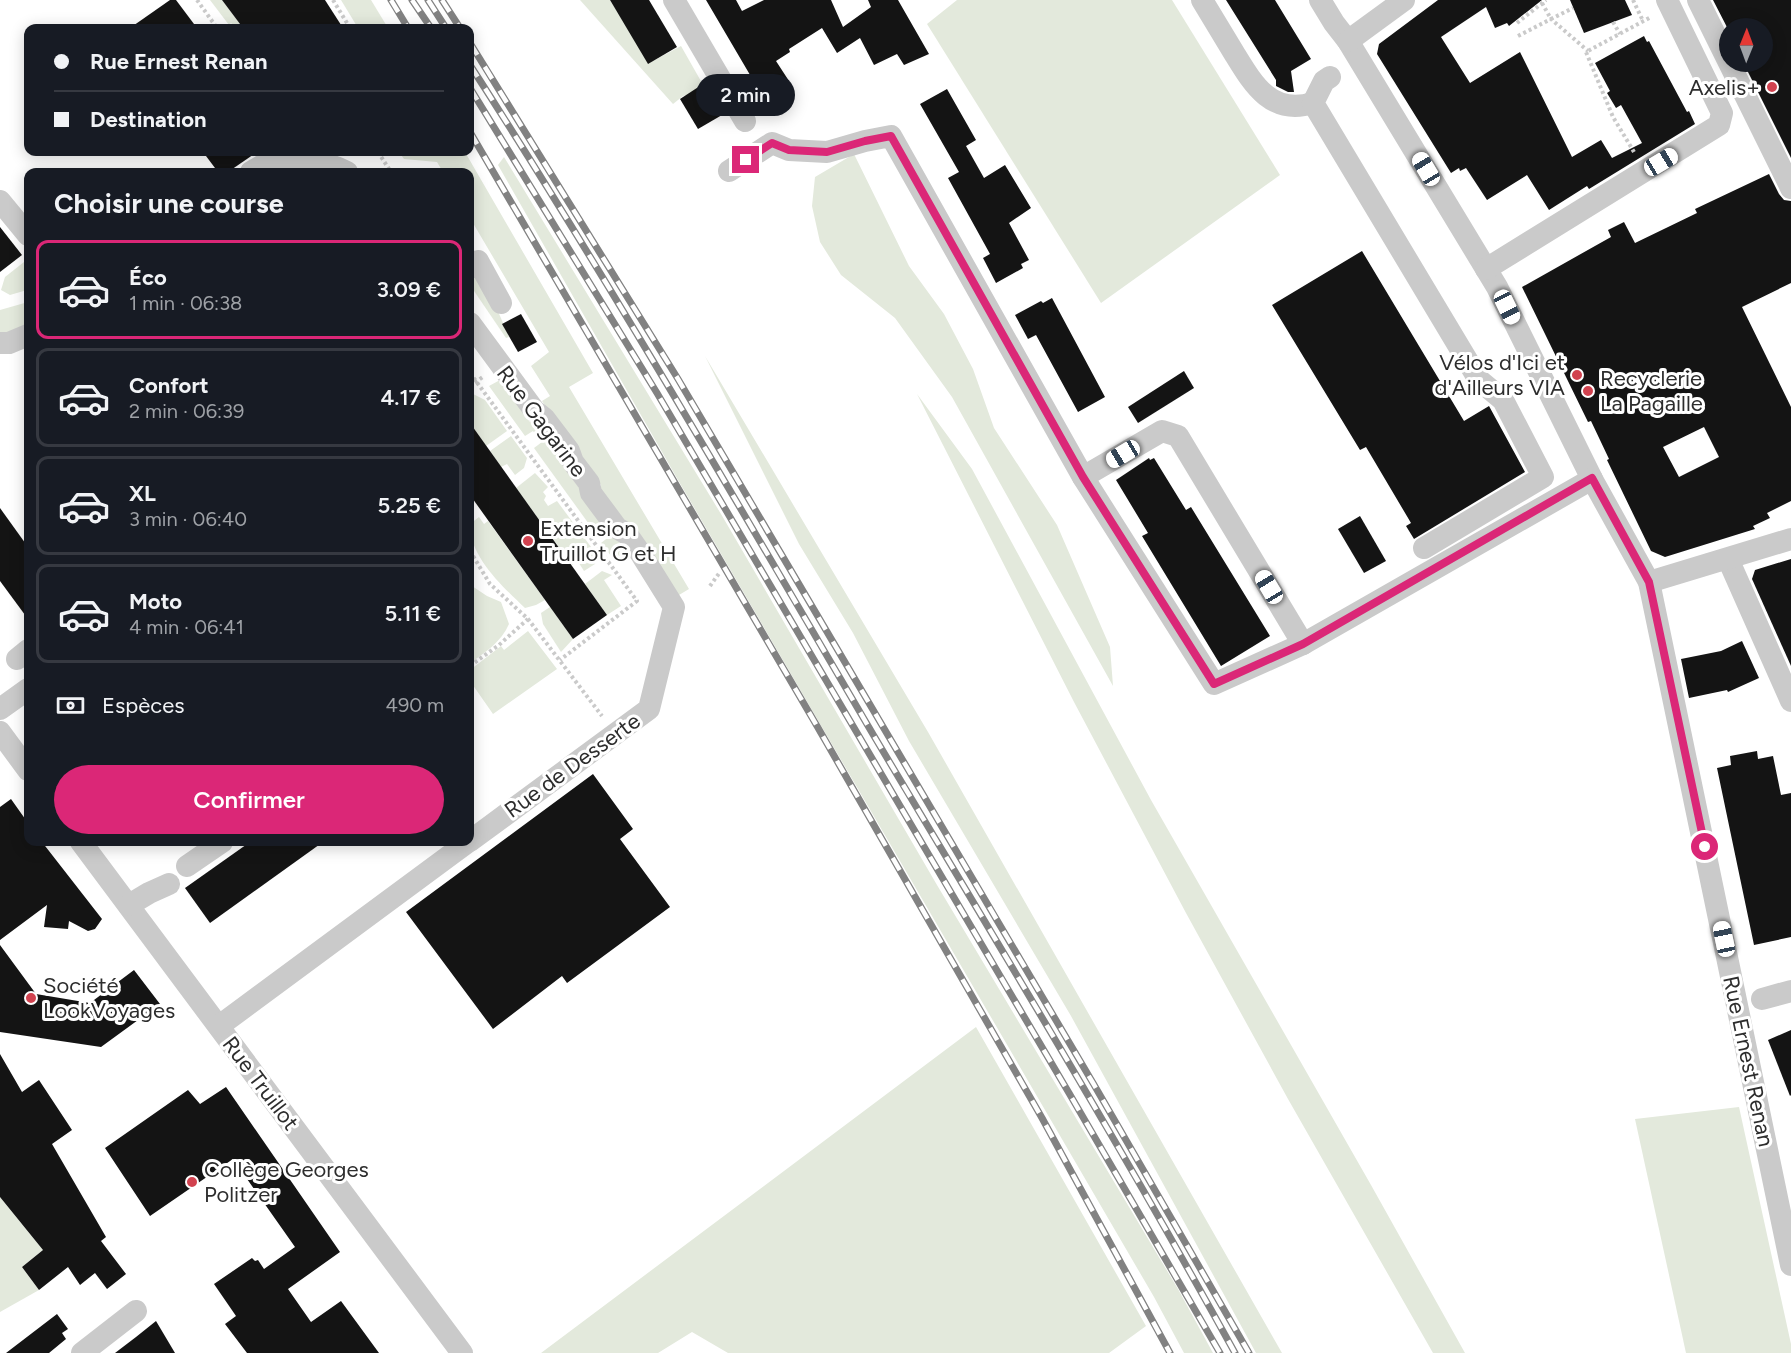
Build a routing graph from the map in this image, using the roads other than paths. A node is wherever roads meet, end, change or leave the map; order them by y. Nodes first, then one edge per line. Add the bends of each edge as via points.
1 (674, 0) edge
2 (1202, 0) edge
3 (1320, 0) edge
4 (1404, 0) edge
5 (1698, 0) edge
6 (1669, 4) edge
7 (1348, 41) junction
8 (1330, 77) dead end
9 (1313, 103) junction
10 (745, 122) dead end
11 (302, 166) edge
12 (259, 168) edge
13 (335, 168) edge
14 (729, 171) dead end
15 (1791, 188) edge
16 (0, 201) edge
17 (24, 230) edge
18 (474, 264) edge
19 (1486, 269) junction
20 (501, 303) dead end
21 (474, 328) edge
22 (24, 337) edge
23 (0, 343) edge
24 (1083, 477) junction
25 (1592, 478) junction
26 (1791, 539) edge
27 (1424, 548) dead end
28 (1728, 559) junction
29 (1649, 582) junction
30 (674, 607) joint
31 (1303, 644) junction
32 (24, 692) edge
33 (1791, 701) edge
34 (0, 710) edge
35 (0, 732) edge
36 (24, 765) edge
37 (474, 837) edge
38 (84, 846) edge
39 (216, 846) edge
40 (462, 846) edge
41 (187, 866) dead end
42 (169, 884) dead end
43 (129, 905) junction
44 (1791, 991) edge
45 (1762, 999) dead end
46 (219, 1026) junction
47 (1791, 1265) edge
48 (136, 1311) dead end
49 (82, 1353) edge
50 (462, 1353) edge

1 - 10 street
2 - 9 street via 1262,94 1300,107
3 - 7 street, Rue Ernest Renan
4 - 7 street
5 - 15 street
6 - 19 street via 1722,112 1719,125
7 - 19 street, Rue Ernest Renan
8 - 9 street
9 - 27 street via 1479,380 1503,400 1542,464 1543,477
11 - 12 street via 274,161
11 - 13 street via 318,162
14 - 24 street via 772,143 789,150 827,152 891,136
16 - 17 street
18 - 20 street via 478,261
19 - 25 street, Rue Ernest Renan
21 - 30 street, Rue Gagarine via 562,443 589,483 591,493 617,528 627,534
22 - 23 street
24 - 31 street via 1214,684
24 - 31 street via 1162,431 1178,436
25 - 29 street, Rue Ernest Renan
25 - 31 street
26 - 28 street
28 - 29 street
28 - 33 street
29 - 47 street, Rue Ernest Renan
30 - 37 street, Rue de Desserte via 649,709
32 - 34 street
35 - 36 street
38 - 43 street, Rue Truillot
39 - 41 street
40 - 46 street, Rue de Desserte
42 - 43 street
43 - 46 street, Rue Truillot
44 - 45 street
46 - 50 street, Rue Truillot
48 - 49 street

